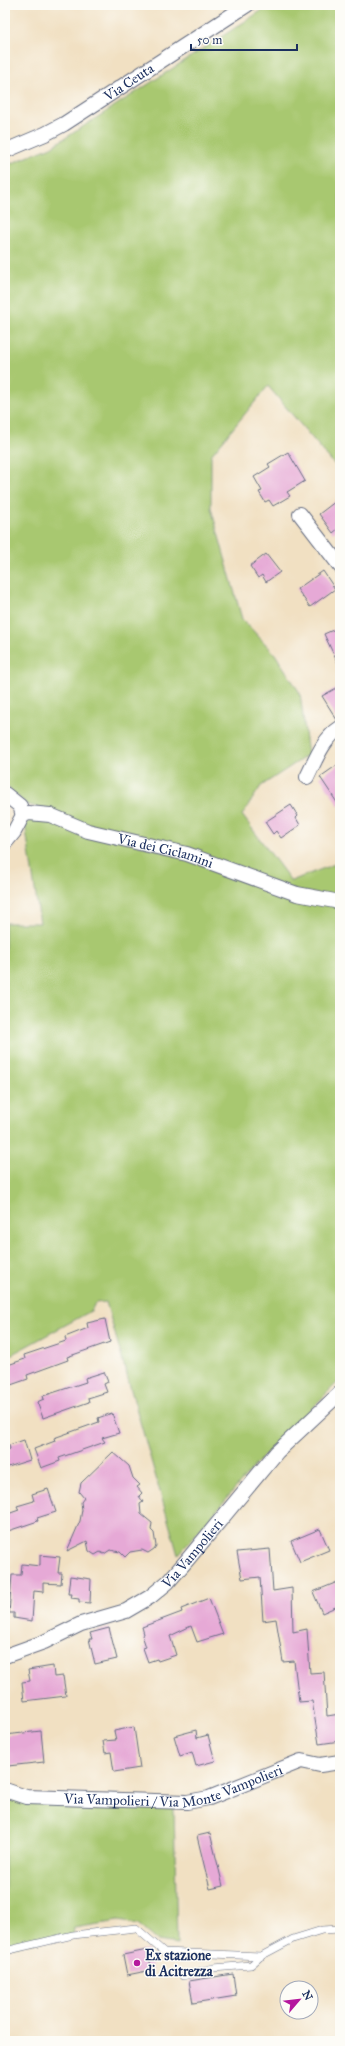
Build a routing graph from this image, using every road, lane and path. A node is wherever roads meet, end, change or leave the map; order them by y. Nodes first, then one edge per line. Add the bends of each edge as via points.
1 (247, 5) edge
2 (5, 151) edge
3 (300, 514) dead end
4 (340, 566) edge
5 (340, 728) edge
6 (307, 777) dead end
7 (5, 794) edge
8 (23, 815) junction
9 (5, 843) edge
10 (340, 902) edge
11 (340, 1393) edge
12 (5, 1656) edge
13 (340, 1762) edge
14 (5, 1790) edge
15 (340, 1929) edge
16 (5, 1951) edge
17 (261, 1956) junction
18 (183, 1976) dead end

1 - 2 street, Via Ceuta via 64,124
3 - 4 street
5 - 6 street via 324,742
7 - 8 street via 20,806
8 - 9 street
8 - 10 street, Via dei Ciclamini via 50,815 88,832 187,854 297,894
11 - 12 street, Via Vampolieri via 277,1452 168,1582 150,1597 131,1608 81,1624 44,1642
13 - 14 street, Via Vampolieri / Via Monte Vampolieri via 320,1765 301,1761 209,1798 187,1802 26,1797
15 - 17 lane via 322,1930 293,1939
16 - 17 lane via 73,1935 136,1928 164,1952
17 - 18 lane via 251,1965 213,1968

